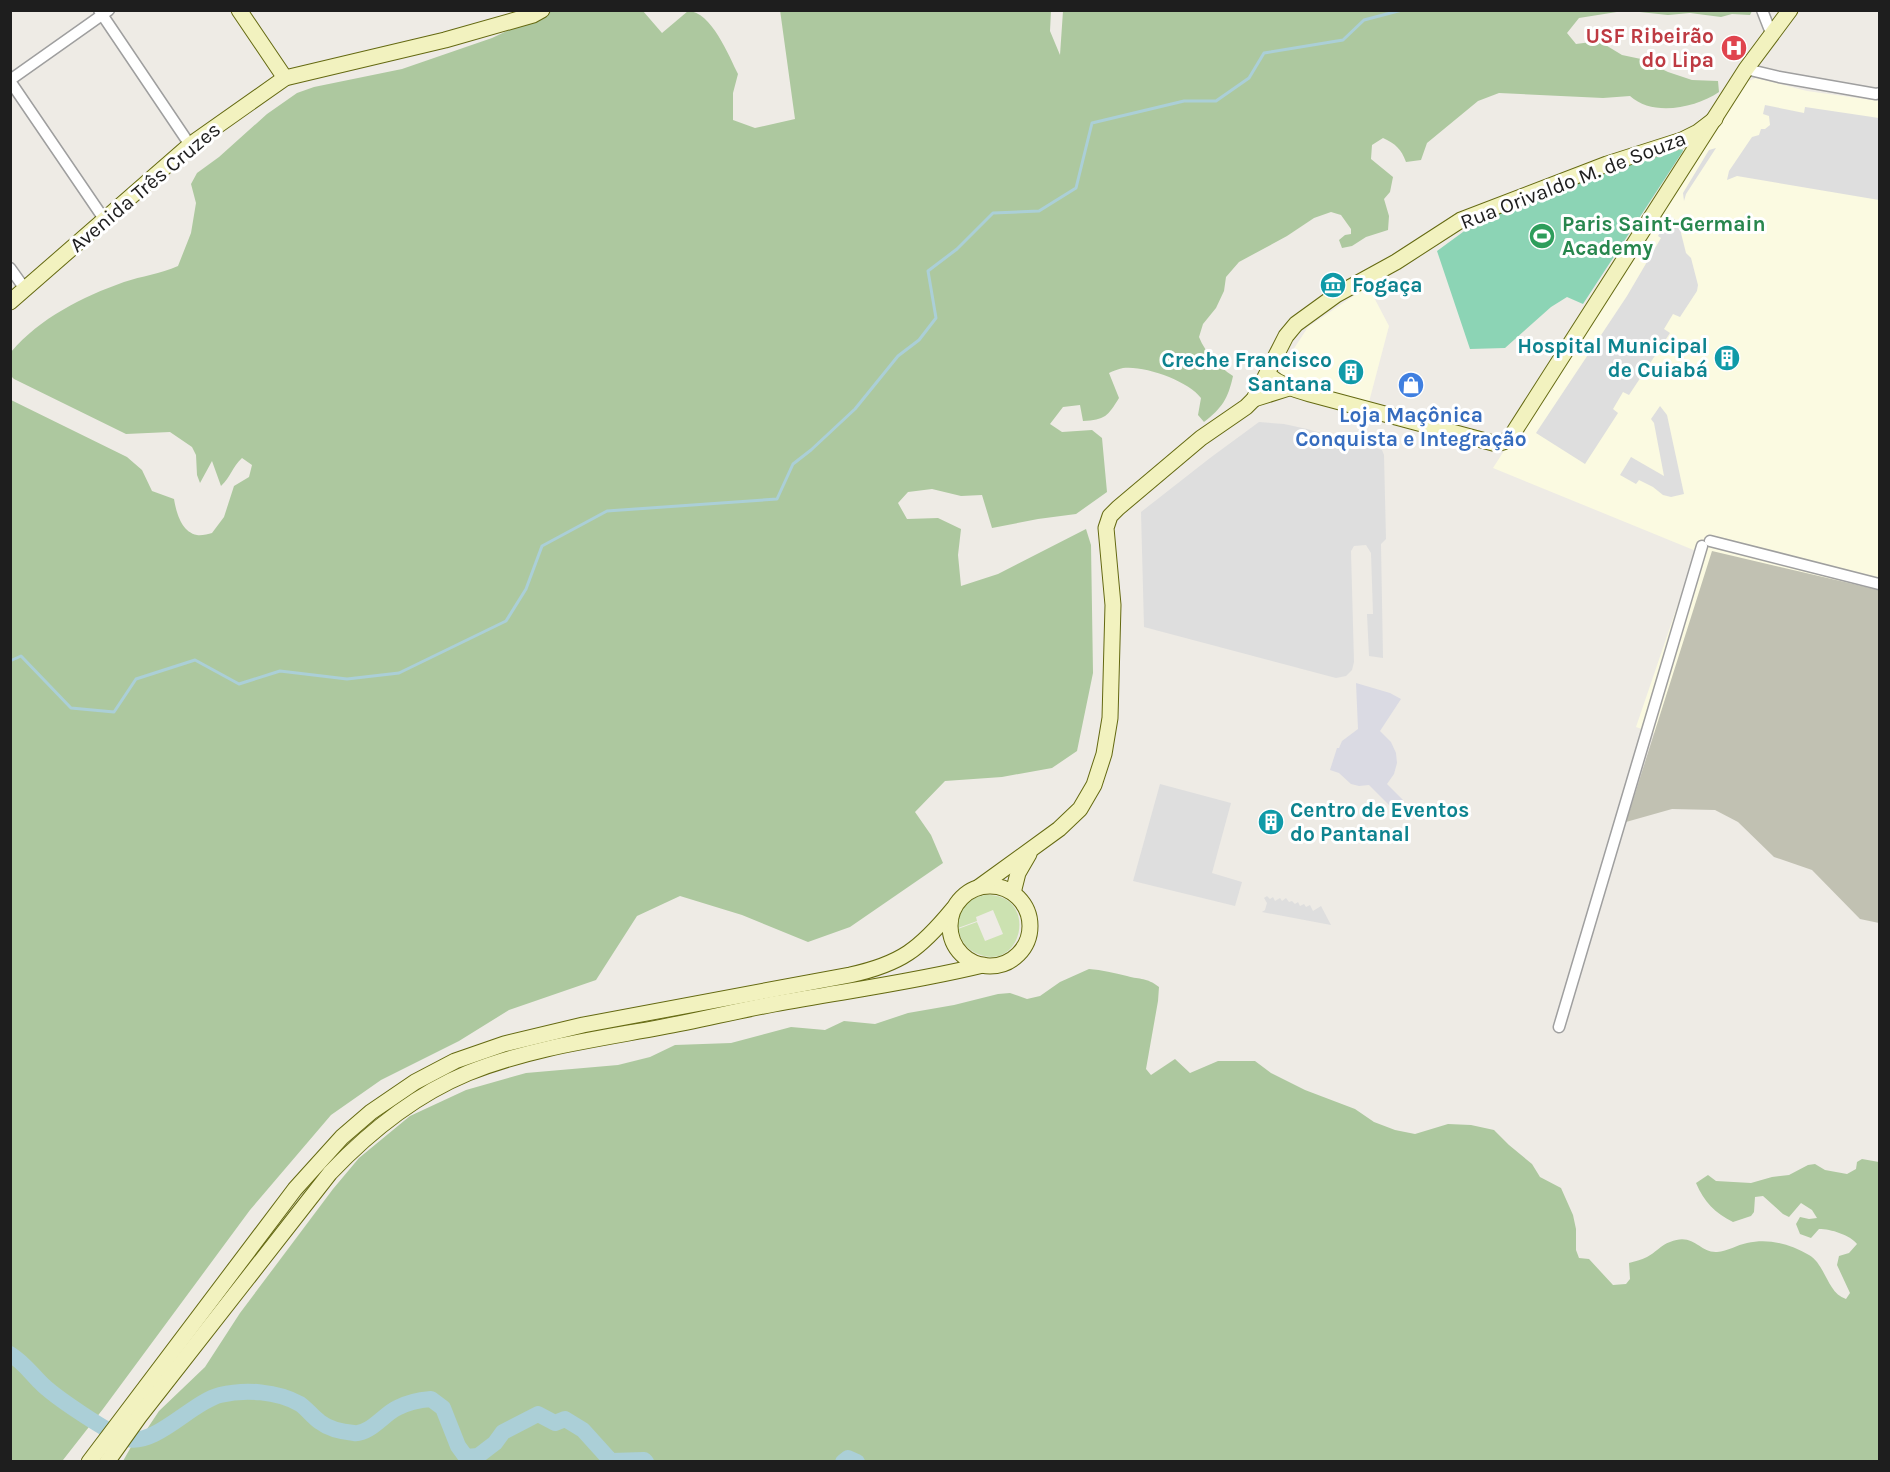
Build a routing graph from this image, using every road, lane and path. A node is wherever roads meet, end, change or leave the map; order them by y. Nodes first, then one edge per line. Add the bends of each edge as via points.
1 (239, 10) edge
2 (543, 10) edge
3 (1762, 10) edge
4 (1790, 10) edge
5 (104, 12) edge
6 (1772, 33) junction
7 (1746, 69) junction
8 (285, 78) junction
9 (10, 80) edge
10 (1880, 93) edge
11 (190, 145) junction
12 (1687, 145) junction
13 (104, 219) junction
14 (10, 268) edge
15 (25, 289) junction
16 (10, 302) edge
17 (1267, 374) junction
18 (1289, 388) junction
19 (1254, 399) junction
20 (1880, 584) edge
21 (1032, 849) junction
22 (979, 887) junction
23 (1012, 893) junction
24 (953, 909) junction
25 (983, 965) junction
26 (1559, 1027) dead end
27 (133, 1413) junction
28 (107, 1453) edge
29 (89, 1461) edge

1 - 8 main road
2 - 8 main road via 445,40
3 - 6 street
4 - 6 main road, Rua Orivaldo M. de Souza
5 - 9 street
5 - 11 street
6 - 7 main road, Rua Orivaldo M. de Souza
7 - 10 street
7 - 12 main road, Rua Orivaldo M. de Souza via 1715,119
8 - 11 main road, Avenida Três Cruzes
9 - 13 street
11 - 13 main road, Avenida Três Cruzes
12 - 17 main road, Rua Orivaldo M. de Souza via 1607,164 1461,220 1336,295 1296,324
12 - 18 main road, Rua Orivaldo M. de Souza via 1506,441 1493,443
13 - 15 main road, Avenida Três Cruzes
14 - 15 street
15 - 16 main road, Avenida Três Cruzes
17 - 18 main road, Rua Orivaldo M. de Souza
17 - 19 main road, Rua Orivaldo M. de Souza
18 - 19 main road, Rua Orivaldo M. de Souza
19 - 21 main road, Rua Orivaldo M. de Souza via 1201,438 1110,516 1106,528 1113,605 1112,666 1104,754 1094,785 1080,809
20 - 26 street via 1706,543
21 - 22 main road, Rua Orivaldo M. de Souza
21 - 23 main road, Rua Orivaldo M. de Souza
22 - 23 main road via 999,886
22 - 24 main road via 964,894
23 - 25 main road via 1027,911 1028,938 1022,951 1011,960 995,966
24 - 25 main road via 950,927 954,945 967,958
24 - 27 main road via 916,948 883,966 527,1038 455,1061 415,1082 342,1137 302,1181
25 - 27 main road via 931,978 582,1041 508,1059 429,1092 387,1120 330,1173
27 - 28 main road
28 - 29 main road

